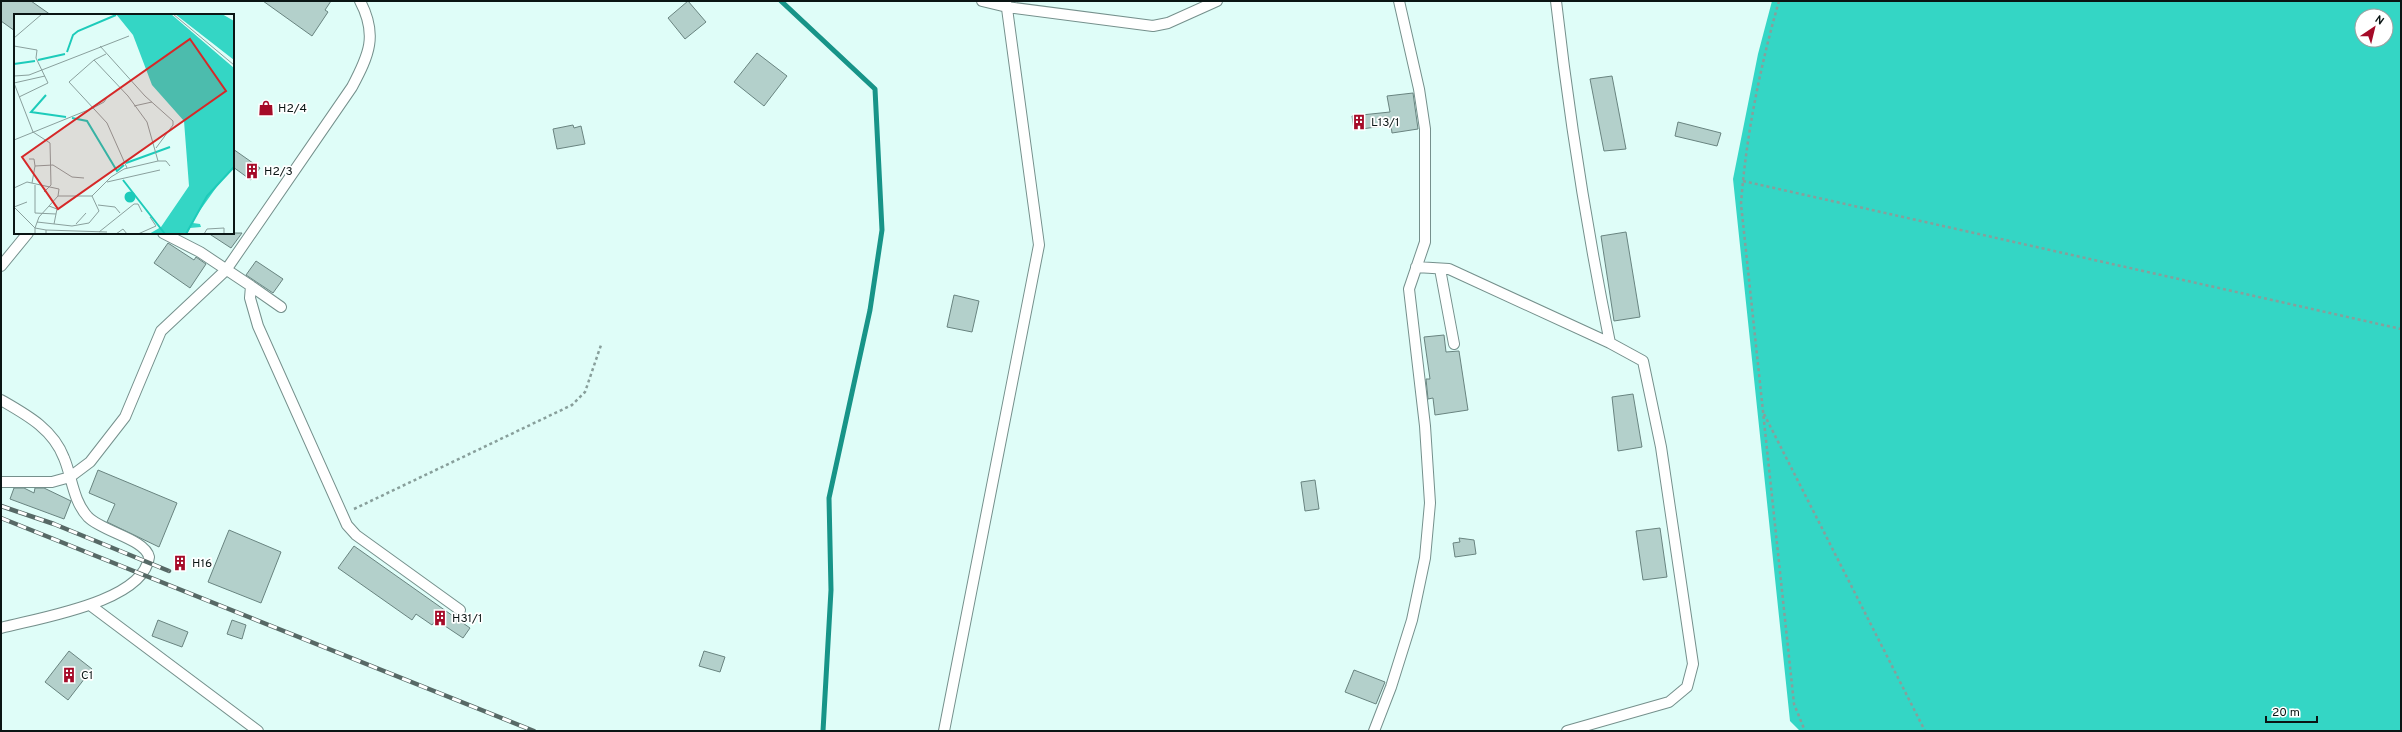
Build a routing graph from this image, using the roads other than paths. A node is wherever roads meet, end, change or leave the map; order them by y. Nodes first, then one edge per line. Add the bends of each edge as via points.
1 (360, 1) edge
2 (982, 1) edge
3 (1217, 1) edge
4 (1399, 1) edge
5 (1556, 1) edge
6 (1006, 4) edge
7 (27, 234) edge
8 (165, 234) edge
9 (1, 266) edge
10 (1416, 267) junction
11 (1440, 269) junction
12 (226, 270) junction
13 (251, 286) junction
14 (281, 307) dead end
15 (1610, 343) junction
16 (1454, 344) dead end
17 (1, 400) edge
18 (70, 477) junction
19 (1, 482) edge
20 (90, 605) junction
21 (460, 610) dead end
22 (1, 628) edge
23 (258, 731) edge
24 (944, 731) edge
25 (1374, 731) edge
26 (1567, 731) edge

1 - 12 lane via 370,24 371,38 363,67 352,87
2 - 6 lane
3 - 6 lane via 1168,23 1153,26
4 - 10 lane via 1419,89 1425,129 1425,242
5 - 15 lane via 1565,81 1586,217
6 - 24 lane via 1039,245
7 - 9 lane
8 - 12 lane via 200,252
10 - 11 lane
10 - 25 lane via 1409,289 1425,426 1429,511 1424,558 1412,620
11 - 15 lane via 1449,270
11 - 16 lane
12 - 13 lane
12 - 18 lane via 160,331 125,417 90,462
13 - 14 lane
13 - 21 lane via 250,298 258,326 341,516 356,535
15 - 26 lane via 1643,361 1660,447 1693,664 1687,687 1669,702
17 - 18 lane via 34,419 53,438 65,458
18 - 19 lane via 46,483
18 - 20 lane via 77,500 88,517 102,528 142,545 149,557 146,569 139,578 116,593
20 - 22 lane
20 - 23 lane

